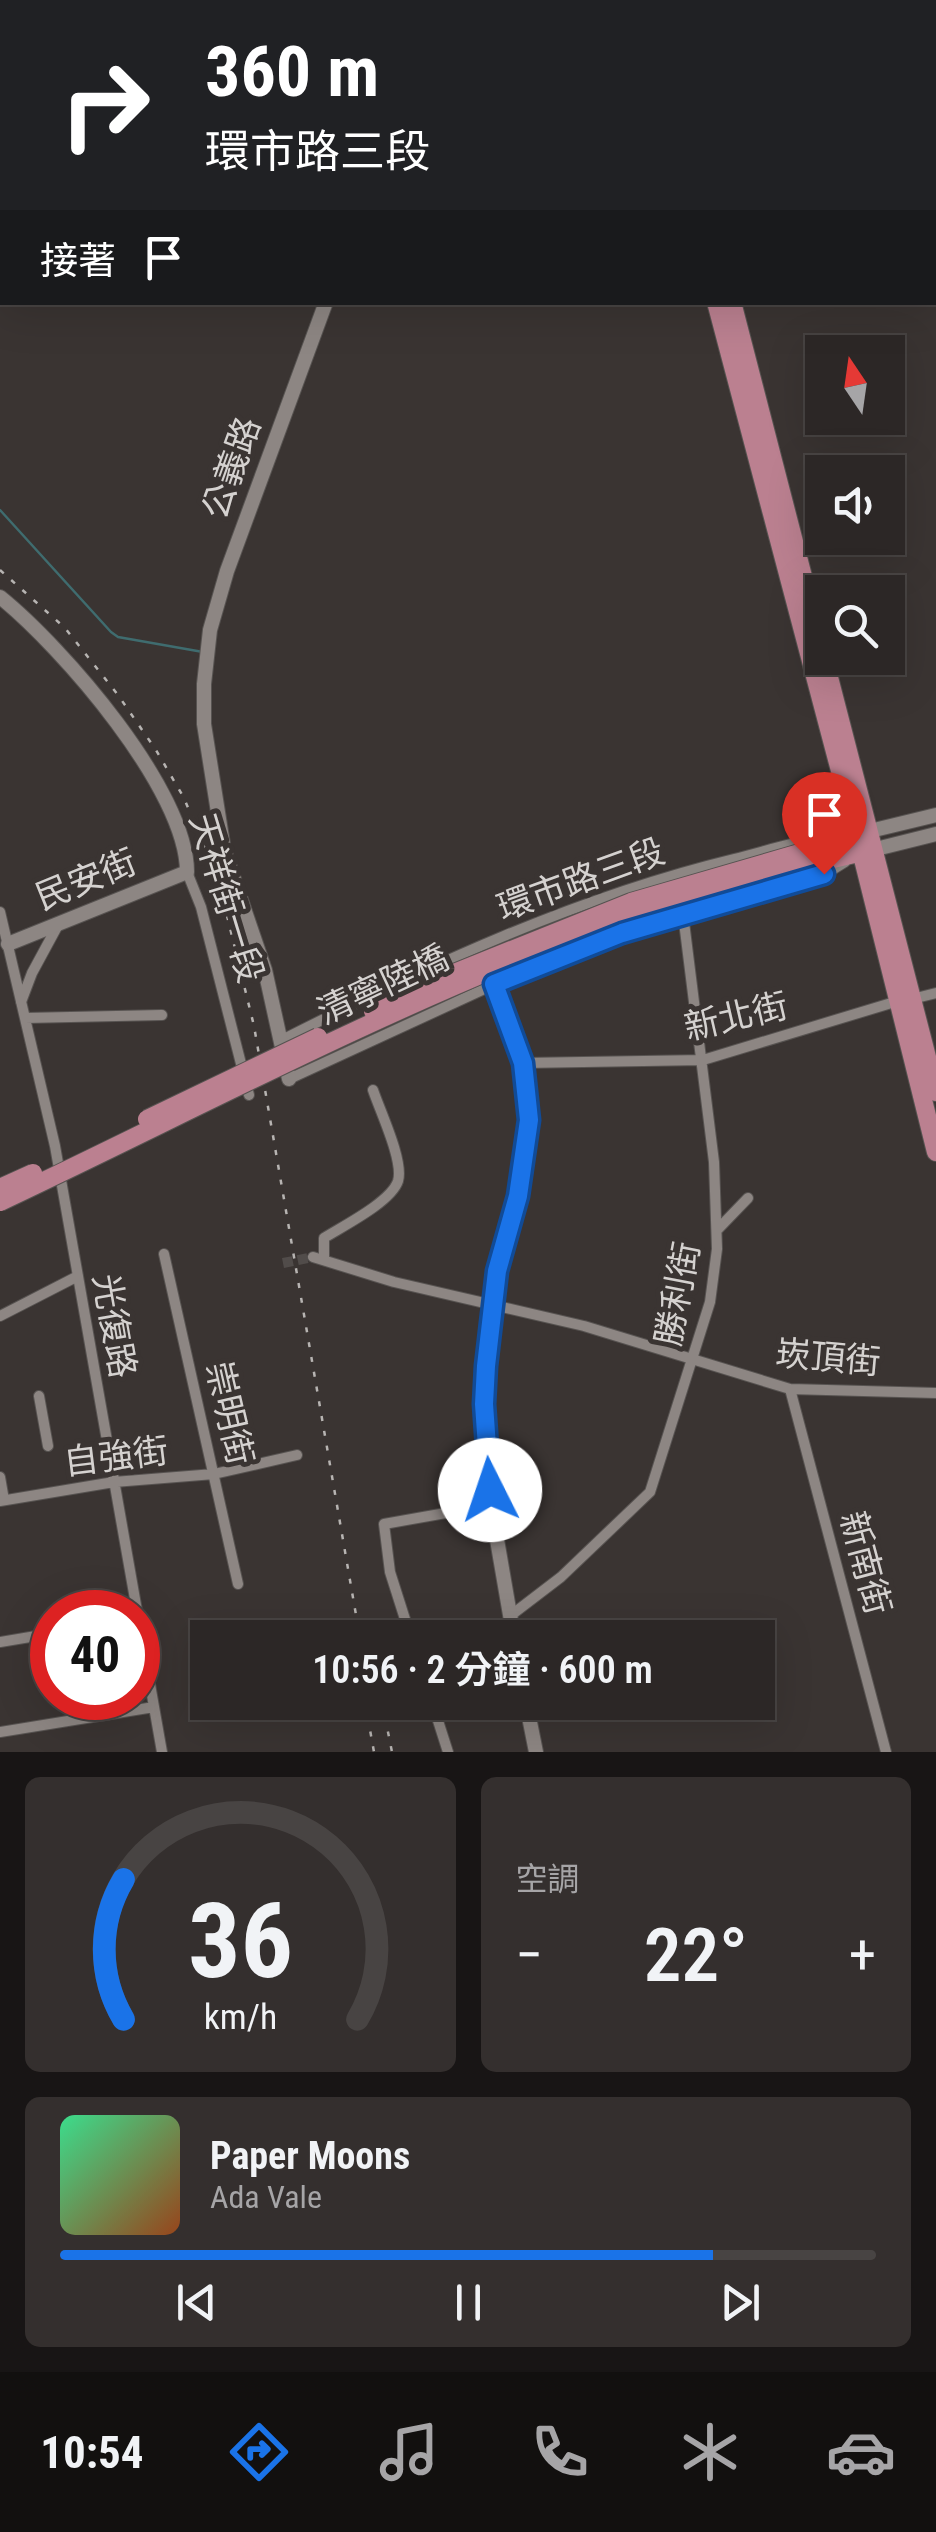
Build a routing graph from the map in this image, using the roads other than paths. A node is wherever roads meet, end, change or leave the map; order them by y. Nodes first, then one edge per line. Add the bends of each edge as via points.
1 (717, 305) edge
2 (733, 305) edge
3 (324, 310) edge
4 (805, 584) edge
5 (0, 596) edge
6 (828, 675) edge
7 (936, 814) edge
8 (936, 834) edge
9 (866, 842) junction
10 (806, 858) junction
11 (187, 872) junction
12 (0, 912) edge
13 (683, 914) junction
14 (58, 925) junction
15 (520, 932) junction
16 (8, 944) junction
17 (536, 968) junction
18 (494, 984) junction
19 (936, 992) edge
20 (905, 1000) junction
21 (21, 1002) junction
22 (162, 1015) dead end
23 (24, 1018) junction
24 (282, 1040) junction
25 (703, 1060) junction
26 (523, 1063) junction
27 (289, 1079) joint
28 (373, 1090) dead end
29 (936, 1092) edge
30 (249, 1095) dead end
31 (936, 1152) edge
32 (0, 1188) edge
33 (748, 1198) dead end
34 (0, 1202) edge
35 (718, 1229) junction
36 (164, 1254) dead end
37 (78, 1276) junction
38 (492, 1306) junction
39 (0, 1316) edge
40 (694, 1360) junction
41 (790, 1389) junction
42 (936, 1393) edge
43 (39, 1396) dead end
44 (48, 1446) dead end
45 (297, 1455) dead end
46 (214, 1474) junction
47 (0, 1477) edge
48 (114, 1482) junction
49 (2, 1501) edge
50 (491, 1506) junction
51 (238, 1584) dead end
52 (133, 1590) edge
53 (510, 1616) junction
54 (405, 1620) edge
55 (511, 1620) edge
56 (30, 1637) edge
57 (0, 1642) edge
58 (74, 1720) edge
59 (156, 1720) edge
60 (438, 1720) edge
61 (530, 1720) edge
62 (0, 1732) edge
63 (162, 1752) edge
64 (448, 1752) edge
65 (536, 1752) edge
66 (886, 1752) edge

1 - 9 main road
2 - 4 main road
3 - 24 street, 公義路 via 227,570 205,661 204,724 229,864
5 - 11 street, 天祥街一段 via 112,716 155,780 183,840
6 - 9 main road
7 - 9 street
8 - 9 street
9 - 10 main road
9 - 13 street, 環市路三段 via 824,874
9 - 15 street, 環市路三段 via 806,839 704,866
9 - 20 main road
10 - 32 main road, 清寧陸橋, bridge via 631,902 439,979
10 - 34 main road, 清寧陸橋, bridge via 546,948
11 - 14 street, 民安街
11 - 30 street, 天祥街一段
12 - 16 street, 光復路
13 - 17 street, 環市路三段
13 - 25 street, 勝利街
14 - 16 street, 民安街
14 - 21 street
15 - 17 street
15 - 24 street, 環市路三段
16 - 21 street, 光復路
17 - 18 street, 環市路三段
18 - 26 street
18 - 27 street, 環市路三段
19 - 20 street, 新北街
20 - 25 street, 新北街
20 - 29 main road
20 - 31 main road
21 - 23 street, 光復路
22 - 23 street
23 - 37 street, 光復路
24 - 27 street
25 - 26 street, 新北街
25 - 35 street, 勝利街
26 - 38 street via 526,1152
28 - 38 street, 崁頂街 via 399,1165 398,1181 388,1196 324,1238 318,1258
33 - 35 street
35 - 40 street, 勝利街 via 710,1302
36 - 46 street, 崇明街
37 - 39 street
37 - 48 street, 光復路
38 - 40 street, 崁頂街
38 - 50 street via 484,1404
40 - 41 street, 崁頂街
40 - 53 street, 勝利街 via 650,1492
41 - 42 street, 崁頂街
41 - 66 street, 新南街
43 - 44 street
45 - 46 street, 自強街
46 - 48 street, 自強街
46 - 51 street, 崇明街
47 - 49 street
48 - 49 street, 自強街
48 - 52 street, 光復路
50 - 53 street
50 - 54 street via 384,1524
53 - 55 street
56 - 57 street
58 - 62 street
59 - 63 street, 光復路
60 - 64 street
61 - 65 street

